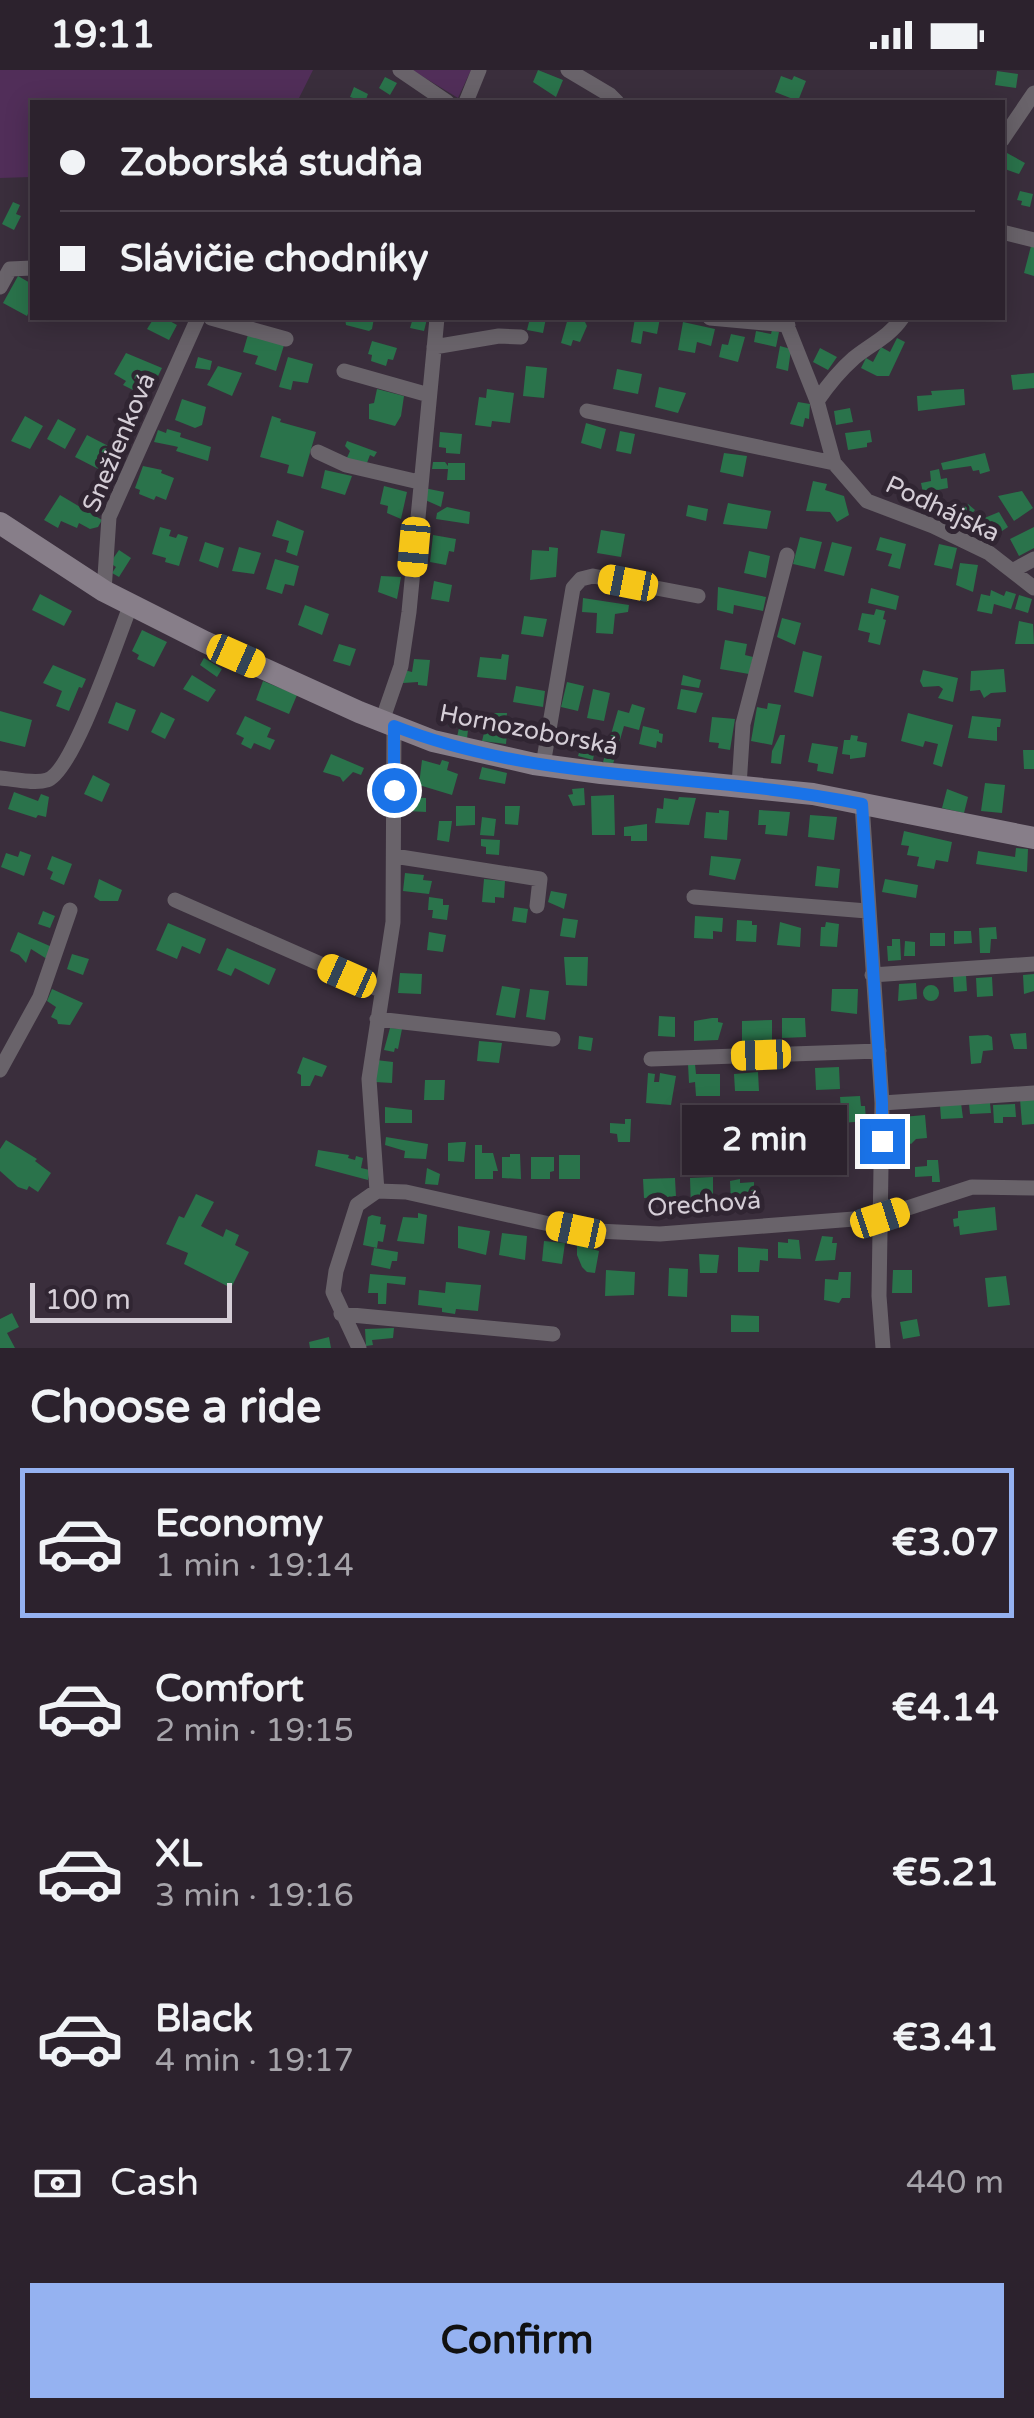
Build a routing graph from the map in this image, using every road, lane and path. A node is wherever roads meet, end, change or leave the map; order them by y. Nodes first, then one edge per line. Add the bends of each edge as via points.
1 (400, 70) edge
2 (479, 70) edge
3 (575, 71) edge
4 (1034, 92) edge
5 (443, 100) edge
6 (467, 100) edge
7 (614, 100) edge
8 (1005, 136) edge
9 (1005, 233) edge
10 (1034, 240) edge
11 (5, 267) edge
12 (30, 268) edge
13 (0, 287) edge
14 (197, 320) edge
15 (218, 320) edge
16 (437, 320) edge
17 (761, 320) edge
18 (900, 320) edge
19 (786, 321) edge
20 (521, 337) dead end
21 (286, 339) dead end
22 (434, 347) junction
23 (344, 371) dead end
24 (429, 395) junction
25 (817, 401) junction
26 (587, 410) dead end
27 (318, 452) dead end
28 (834, 463) junction
29 (420, 482) junction
30 (0, 523) edge
31 (787, 554) dead end
32 (1034, 559) edge
33 (1012, 571) junction
34 (1034, 588) edge
35 (104, 591) junction
36 (698, 596) dead end
37 (132, 604) junction
38 (388, 723) junction
39 (543, 765) junction
40 (0, 778) edge
41 (739, 786) junction
42 (862, 804) junction
43 (1034, 838) edge
44 (394, 856) junction
45 (694, 897) dead end
46 (175, 900) dead end
47 (538, 906) dead end
48 (70, 910) dead end
49 (867, 911) junction
50 (1034, 964) edge
51 (872, 975) junction
52 (382, 991) junction
53 (377, 1018) junction
54 (553, 1039) dead end
55 (879, 1051) junction
56 (651, 1059) dead end
57 (0, 1070) edge
58 (1034, 1093) edge
59 (882, 1103) junction
60 (1034, 1188) edge
61 (377, 1191) junction
62 (880, 1218) junction
63 (341, 1314) junction
64 (553, 1334) dead end
65 (359, 1348) edge
66 (883, 1348) edge

1 - 5 street
2 - 6 street
3 - 7 street
4 - 8 street
9 - 10 street
11 - 12 street
11 - 13 street
14 - 35 street, Snežienková via 109,517
15 - 21 street
16 - 22 street
17 - 19 street, Podhájska
18 - 25 street via 836,375
19 - 25 street, Podhájska
20 - 22 street
22 - 24 street
23 - 24 street
24 - 29 street
25 - 28 street, Podhájska
26 - 28 street
27 - 29 street
28 - 33 street, Podhájska via 867,501 960,540
29 - 38 street via 409,612
30 - 35 street, Hornozoborská
31 - 41 street via 744,724
32 - 33 street, Podhájska
33 - 34 street, Podhájska
35 - 37 street, Hornozoborská
36 - 39 street via 581,578 573,588
37 - 38 street, Hornozoborská
37 - 40 street via 77,745 57,773 48,780
38 - 39 street, Hornozoborská via 450,745
38 - 44 street
39 - 41 street, Hornozoborská
41 - 42 street, Hornozoborská
42 - 43 street, Hornozoborská
42 - 49 street
44 - 47 street via 540,879
44 - 52 street
45 - 49 street
46 - 52 street
48 - 57 street via 40,997
49 - 51 street
50 - 51 street
51 - 55 street
52 - 53 street
53 - 54 street
53 - 61 street via 369,1078
55 - 56 street
55 - 59 street
58 - 59 street
59 - 62 street
60 - 62 street, Orechová via 972,1187
61 - 62 street, Orechová via 576,1230 660,1234
61 - 63 street via 357,1205 336,1271 333,1292
62 - 66 street
63 - 64 street
63 - 65 street

